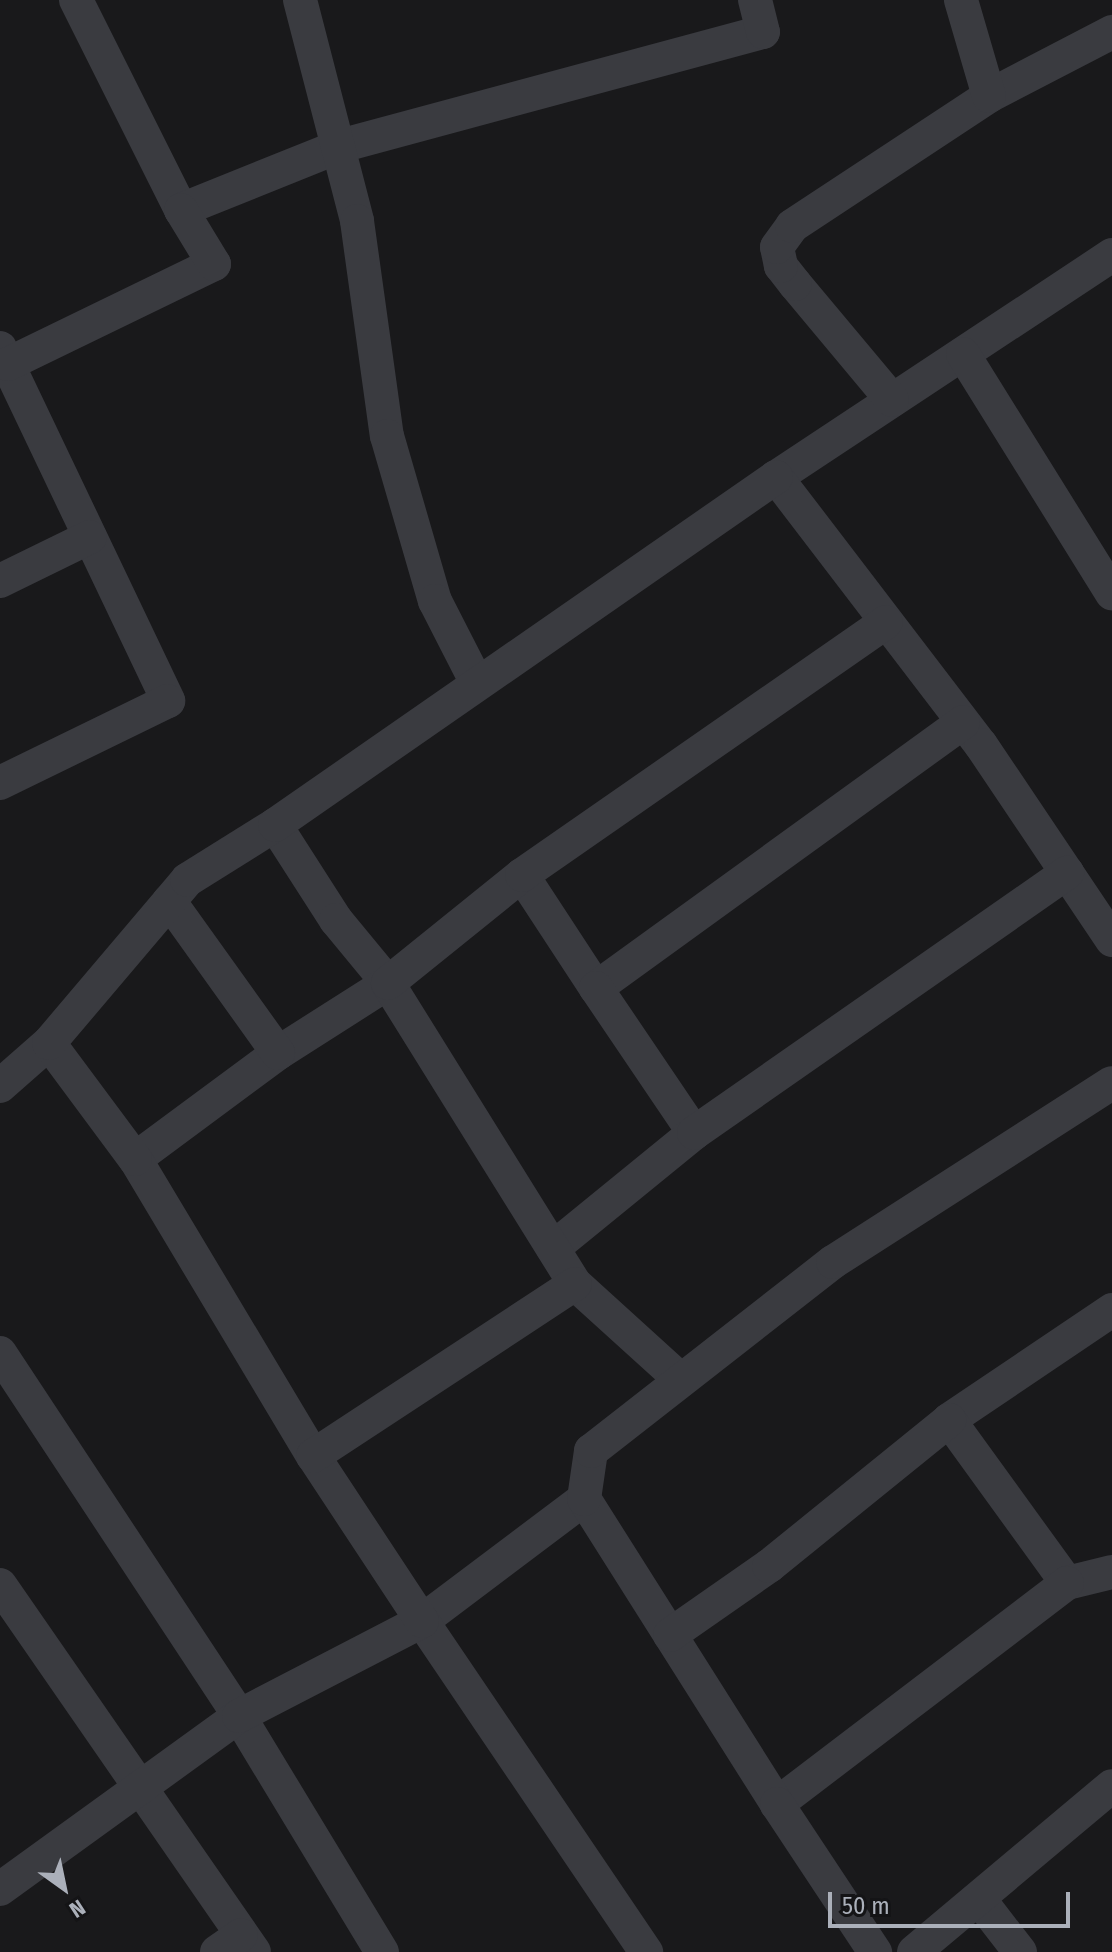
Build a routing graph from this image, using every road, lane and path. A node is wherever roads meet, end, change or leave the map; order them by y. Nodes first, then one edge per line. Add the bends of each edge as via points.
1 (76, 0) edge
2 (300, 0) edge
3 (755, 0) edge
4 (961, 0) edge
5 (1112, 32) edge
6 (989, 96) junction
7 (340, 146) junction
8 (181, 210) junction
9 (1112, 255) edge
10 (963, 354) junction
11 (4, 356) edge
12 (892, 400) junction
13 (776, 477) junction
14 (90, 537) junction
15 (0, 581) edge
16 (1112, 593) edge
17 (886, 622) junction
18 (477, 683) junction
19 (963, 722) junction
20 (0, 783) edge
21 (275, 825) junction
22 (1067, 873) junction
23 (522, 875) junction
24 (169, 901) junction
25 (1112, 940) edge
26 (388, 983) junction
27 (596, 988) junction
28 (49, 1043) junction
29 (278, 1053) junction
30 (1112, 1083) edge
31 (0, 1086) edge
32 (694, 1133) junction
33 (135, 1159) junction
34 (553, 1248) junction
35 (575, 1284) junction
36 (1112, 1310) edge
37 (0, 1353) edge
38 (681, 1380) junction
39 (949, 1420) junction
40 (313, 1456) junction
41 (584, 1499) junction
42 (1112, 1572) edge
43 (1067, 1583) junction
44 (0, 1585) edge
45 (422, 1621) junction
46 (670, 1635) junction
47 (239, 1716) junction
48 (1112, 1786) edge
49 (137, 1790) junction
50 (777, 1804) junction
51 (0, 1889) edge
52 (979, 1899) junction
53 (237, 1946) edge
54 (382, 1952) edge
55 (646, 1952) edge
56 (875, 1952) edge
57 (914, 1952) edge
58 (1020, 1952) edge

1 - 8 street
2 - 7 street
3 - 7 street via 763,32
4 - 6 street
5 - 6 street
6 - 12 street via 792,226 777,247 781,266
7 - 8 street
7 - 18 street via 357,221 387,436 435,601
8 - 11 street via 214,264
9 - 10 street
10 - 12 street
10 - 16 street
11 - 14 street
12 - 13 street
13 - 17 street
13 - 18 street
14 - 15 street
14 - 20 street via 168,701
17 - 19 street
17 - 23 street
18 - 21 street
19 - 22 street
19 - 27 street
21 - 24 street via 187,880
21 - 26 street via 336,920
22 - 25 street
22 - 32 street
23 - 26 street
23 - 27 street
24 - 28 street
24 - 29 street
26 - 29 street
26 - 34 street
27 - 32 street
28 - 31 street
28 - 33 street
29 - 33 street
30 - 38 street via 833,1262
32 - 34 street
33 - 40 street
34 - 35 street
35 - 38 street
35 - 40 street
36 - 39 street
37 - 47 street
38 - 41 street via 591,1451
39 - 43 street
39 - 46 street via 769,1566
40 - 45 street
41 - 45 street
41 - 46 street
42 - 43 street
43 - 50 street
44 - 49 street
45 - 47 street
45 - 55 street
46 - 50 street
47 - 49 street
47 - 54 street
48 - 52 street
49 - 51 street
49 - 53 street
50 - 56 street
52 - 57 street
52 - 58 street

